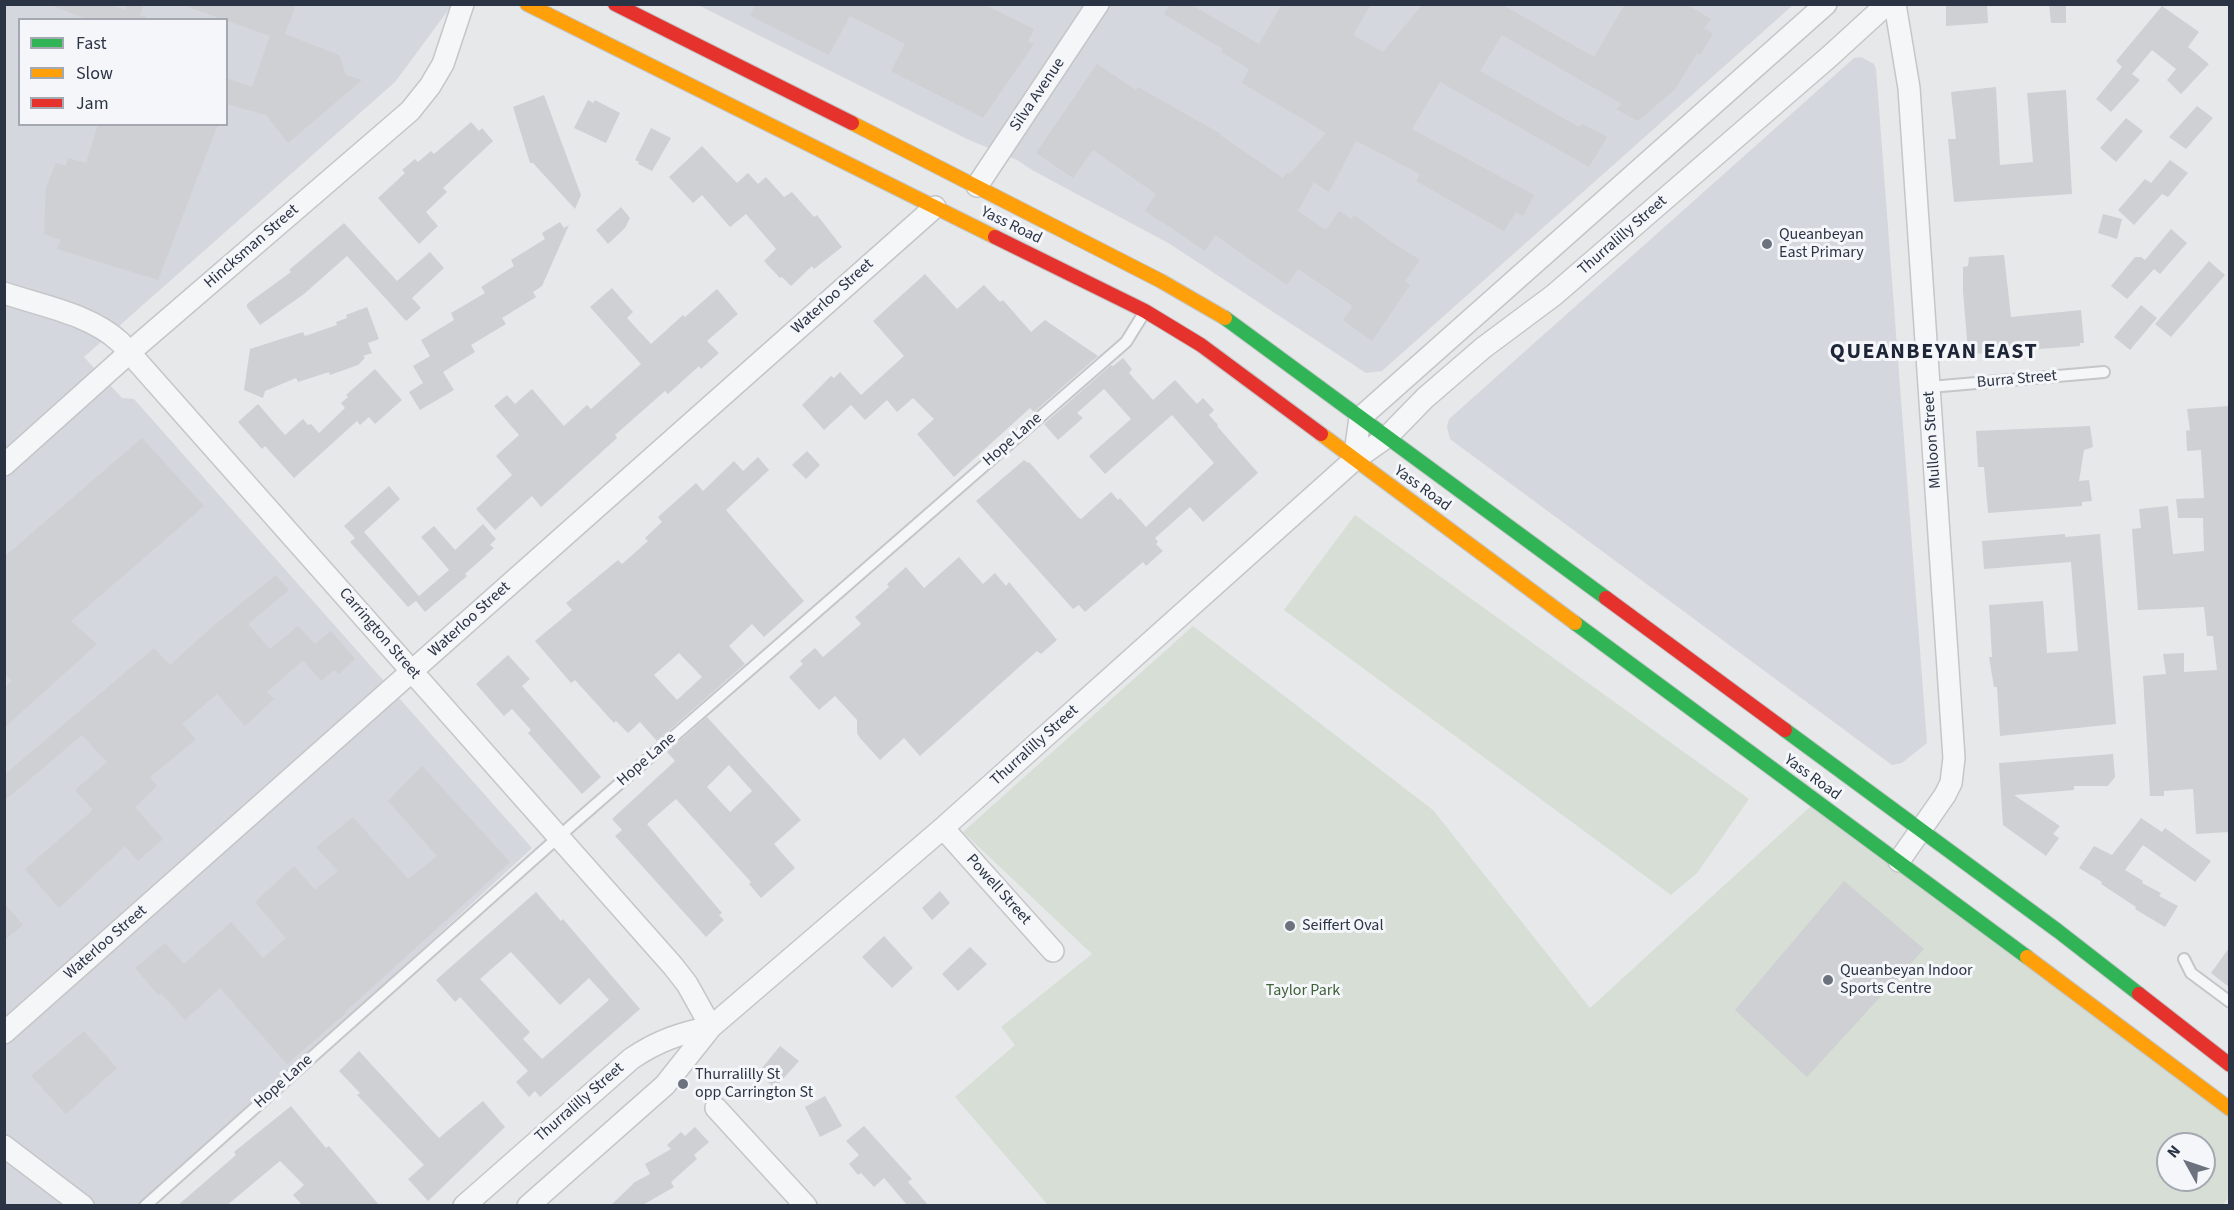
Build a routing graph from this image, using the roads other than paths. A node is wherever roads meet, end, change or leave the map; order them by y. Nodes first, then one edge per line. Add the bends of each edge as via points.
1 (463, 4) edge
2 (527, 4) edge
3 (615, 4) edge
4 (1098, 4) edge
5 (1826, 4) edge
6 (1887, 4) edge
7 (1895, 4) edge
8 (977, 186) junction
9 (945, 202) junction
10 (4, 293) edge
11 (1145, 311) junction
12 (130, 352) junction
13 (2103, 372) dead end
14 (1929, 387) junction
15 (1360, 418) junction
16 (1387, 436) junction
17 (1354, 460) junction
18 (4, 465) edge
19 (412, 672) junction
20 (1837, 781) junction
21 (1820, 805) junction
22 (943, 828) junction
23 (1921, 831) junction
24 (559, 837) junction
25 (1899, 861) junction
26 (1053, 951) dead end
27 (2184, 959) dead end
28 (2229, 1002) edge
29 (711, 1027) junction
30 (4, 1033) edge
31 (2229, 1065) edge
32 (716, 1108) dead end
33 (2229, 1109) edge
34 (4, 1146) edge
35 (83, 1206) edge
36 (145, 1206) edge
37 (464, 1206) edge
38 (528, 1206) edge
39 (806, 1206) edge

1 - 12 street, Hincksman Street via 443,64 410,111
2 - 9 main road, Yass Road
3 - 8 main road, Yass Road
4 - 8 street, Silva Avenue
5 - 15 street
6 - 16 street, Thurralilly Street via 1554,295 1442,383
7 - 14 street, Mulloon Street via 1909,88
8 - 9 main road
8 - 15 main road, Yass Road via 1196,300
9 - 11 main road, Yass Road
9 - 19 street, Waterloo Street
10 - 12 street, Carrington Street via 93,324 109,332
11 - 17 main road, Yass Road via 1201,345
11 - 24 lane, Hope Lane via 1126,342
12 - 18 street, Hincksman Street
12 - 19 street, Carrington Street
13 - 14 lane, Burra Street
14 - 23 street, Mulloon Street via 1954,758 1949,789
15 - 16 main road, Yass Road
15 - 17 street
16 - 17 street, Thurralilly Street
16 - 20 main road, Yass Road
17 - 21 main road, Yass Road
17 - 22 street, Thurralilly Street
19 - 24 street, Carrington Street
19 - 30 street, Waterloo Street
20 - 21 main road
20 - 23 main road, Yass Road
21 - 25 main road, Yass Road
22 - 26 street, Powell Street
22 - 29 street, Thurralilly Street
23 - 25 street, Mulloon Street
23 - 31 main road, Yass Road via 2058,931
24 - 29 street, Carrington Street via 677,971
24 - 36 lane, Hope Lane
25 - 33 main road, Yass Road
27 - 28 lane via 2188,970
29 - 37 street, Thurralilly Street via 671,1036 631,1059
29 - 38 street, Thurralilly Street via 665,1085
32 - 39 street
34 - 35 street

